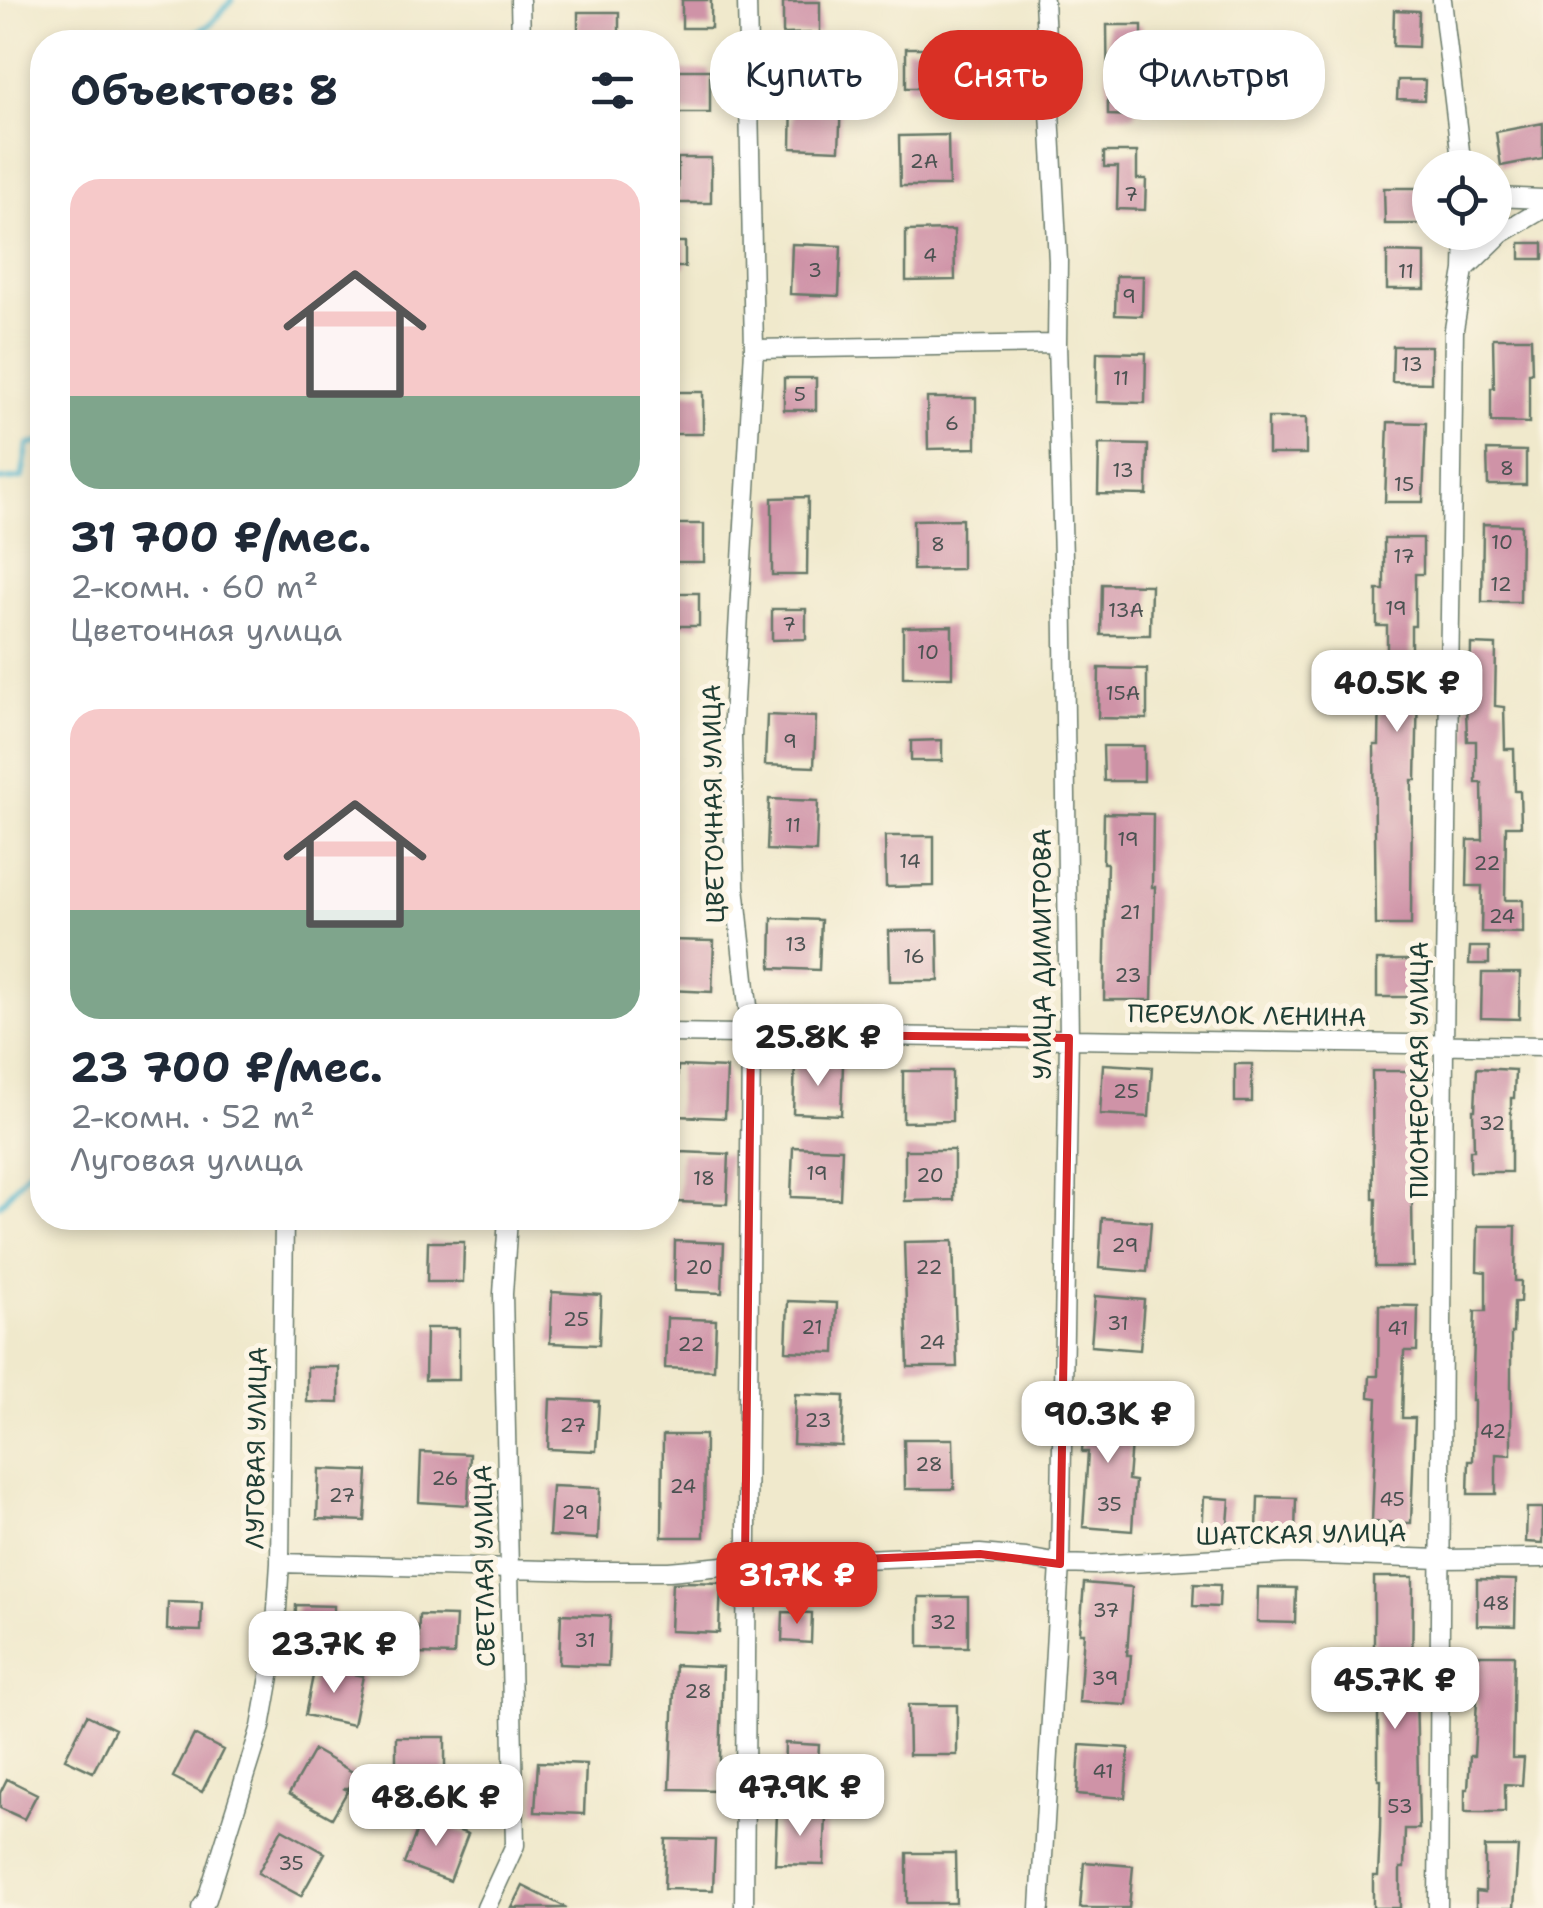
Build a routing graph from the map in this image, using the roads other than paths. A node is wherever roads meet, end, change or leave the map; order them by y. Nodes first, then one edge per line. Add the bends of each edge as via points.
1 (520, 0) edge
2 (746, 0) edge
3 (1044, 0) edge
4 (1442, 0) edge
5 (521, 30) edge
6 (1460, 150) edge
7 (1512, 198) edge
8 (1543, 199) edge
9 (1543, 209) edge
10 (1465, 250) edge
11 (1464, 270) junction
12 (1058, 344) junction
13 (754, 349) junction
14 (680, 1032) edge
15 (751, 1034) junction
16 (1069, 1038) junction
17 (1444, 1043) junction
18 (1543, 1046) edge
19 (284, 1230) edge
20 (507, 1230) edge
21 (1543, 1558) edge
22 (1441, 1559) junction
23 (280, 1563) junction
24 (745, 1564) junction
25 (1060, 1564) junction
26 (510, 1567) junction
27 (202, 1908) edge
28 (486, 1908) edge
29 (744, 1908) edge
30 (1040, 1908) edge
31 (1438, 1908) edge

1 - 5 street
2 - 13 street, ЦВЕТОЧНАЯ УЛИЦА
3 - 12 street, УЛИЦА ДИМИТРОВА
4 - 6 street
7 - 8 street
9 - 11 street via 1501,234
10 - 11 street, ПИОНЕРСКАЯ УЛИЦА
11 - 17 street, ПИОНЕРСКАЯ УЛИЦА via 1454,329
12 - 13 street
12 - 16 street, УЛИЦА ДИМИТРОВА
13 - 15 street, ЦВЕТОЧНАЯ УЛИЦА via 732,736 735,886
14 - 15 street, ПЕРЕУЛОК ЛЕНИНА
15 - 16 street, ПЕРЕУЛОК ЛЕНИНА
15 - 24 street, ЦВЕТОЧНАЯ УЛИЦА
16 - 17 street, ПЕРЕУЛОК ЛЕНИНА
16 - 25 street, УЛИЦА ДИМИТРОВА
17 - 18 street, ПЕРЕУЛОК ЛЕНИНА
17 - 22 street, ПИОНЕРСКАЯ УЛИЦА
19 - 23 street, ЛУГОВАЯ УЛИЦА
20 - 26 street, СВЕТЛАЯ УЛИЦА
21 - 22 street, ШАТСКАЯ УЛИЦА
22 - 25 street, ШАТСКАЯ УЛИЦА via 1290,1554
22 - 31 street, ПИОНЕРСКАЯ УЛИЦА
23 - 26 street, ШАТСКАЯ УЛИЦА
23 - 27 street, ЛУГОВАЯ УЛИЦА via 261,1727
24 - 25 street, ШАТСКАЯ УЛИЦА via 980,1554
24 - 26 street, ШАТСКАЯ УЛИЦА via 669,1571
24 - 29 street, ЦВЕТОЧНАЯ УЛИЦА
25 - 30 street, УЛИЦА ДИМИТРОВА
26 - 28 street, СВЕТЛАЯ УЛИЦА via 515,1845

